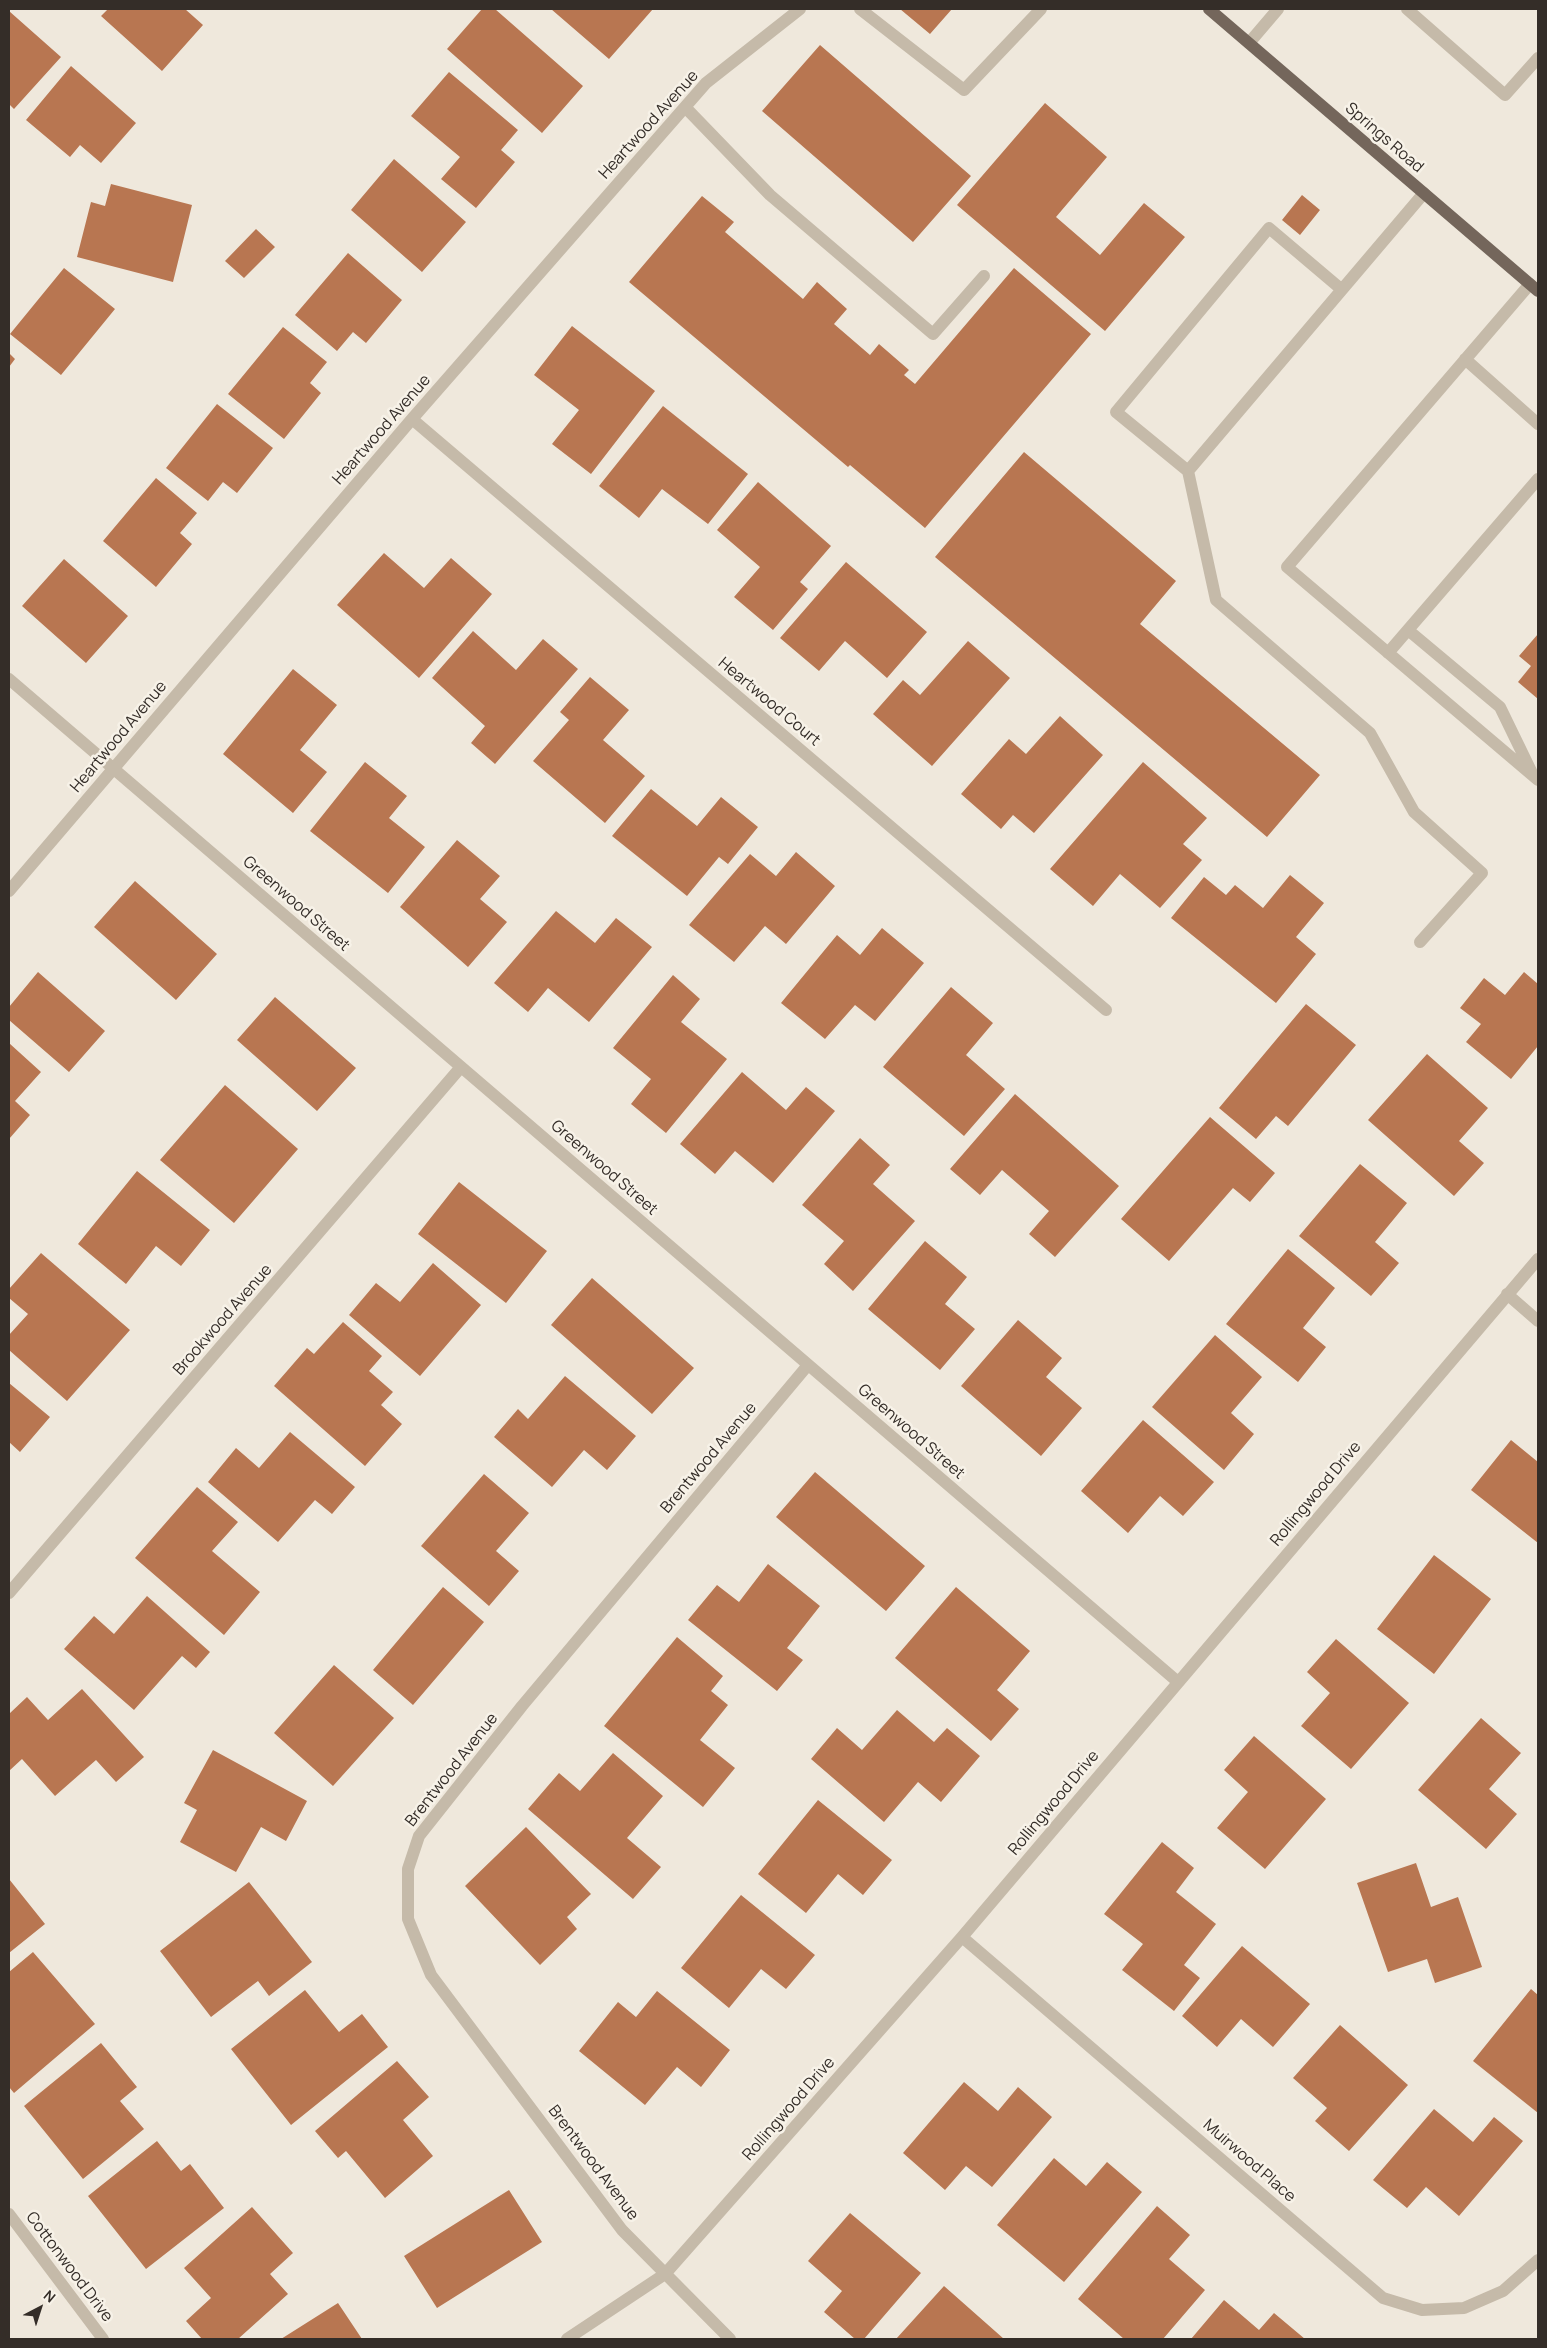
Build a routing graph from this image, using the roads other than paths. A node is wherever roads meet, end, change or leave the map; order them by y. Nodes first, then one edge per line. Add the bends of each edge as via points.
1 (800, 9) edge
2 (860, 9) edge
3 (1041, 9) edge
4 (1209, 9) edge
5 (1278, 9) edge
6 (1407, 9) edge
7 (1249, 43) junction
8 (1538, 58) edge
9 (685, 108) junction
10 (1424, 193) junction
11 (984, 276) dead end
12 (1534, 288) edge
13 (1341, 289) junction
14 (1465, 359) junction
15 (412, 419) junction
16 (1538, 424) edge
17 (1188, 471) junction
18 (1538, 479) edge
19 (1408, 630) junction
20 (1388, 653) junction
21 (9, 679) edge
22 (113, 769) junction
23 (1537, 780) edge
24 (9, 892) edge
25 (1420, 942) dead end
26 (1106, 1010) dead end
27 (461, 1067) junction
28 (1538, 1259) edge
29 (1507, 1294) junction
30 (1538, 1321) edge
31 (808, 1365) junction
32 (9, 1594) edge
33 (1178, 1682) junction
34 (962, 1937) junction
35 (9, 2214) edge
36 (1538, 2260) edge
37 (665, 2274) junction
38 (103, 2339) edge
39 (567, 2339) edge
40 (730, 2339) edge

1 - 9 street, Heartwood Avenue via 706,83
2 - 3 street via 964,90
4 - 7 main road, Springs Road
5 - 7 street
6 - 8 street via 1505,96
7 - 10 main road, Springs Road
9 - 11 street via 770,195 933,334
9 - 15 street, Heartwood Avenue
10 - 12 main road, Springs Road
10 - 13 street
12 - 14 street
13 - 17 street
13 - 17 street via 1269,228 1116,412
14 - 16 street
14 - 20 street via 1286,567
15 - 22 street, Heartwood Avenue
15 - 26 street, Heartwood Court
17 - 25 street via 1216,600 1370,733 1414,812 1482,873
18 - 19 street
19 - 20 street
19 - 23 street via 1500,707
20 - 23 street
21 - 22 street, Greenwood Street
22 - 24 street, Heartwood Avenue
22 - 27 street, Greenwood Street
27 - 31 street, Greenwood Street
27 - 32 street, Brookwood Avenue
28 - 29 street, Rollingwood Drive
29 - 30 street
29 - 33 street, Rollingwood Drive
31 - 33 street, Greenwood Street
31 - 37 street, Brentwood Avenue via 522,1706 419,1836 408,1869 408,1919 431,1975 622,2230
33 - 34 street, Rollingwood Drive
34 - 36 street, Muirwood Place via 1383,2298 1422,2310 1464,2308 1503,2291
34 - 37 street, Rollingwood Drive
35 - 38 street, Cottonwood Drive
37 - 39 street, Rollingwood Drive
37 - 40 street, Brentwood Avenue

